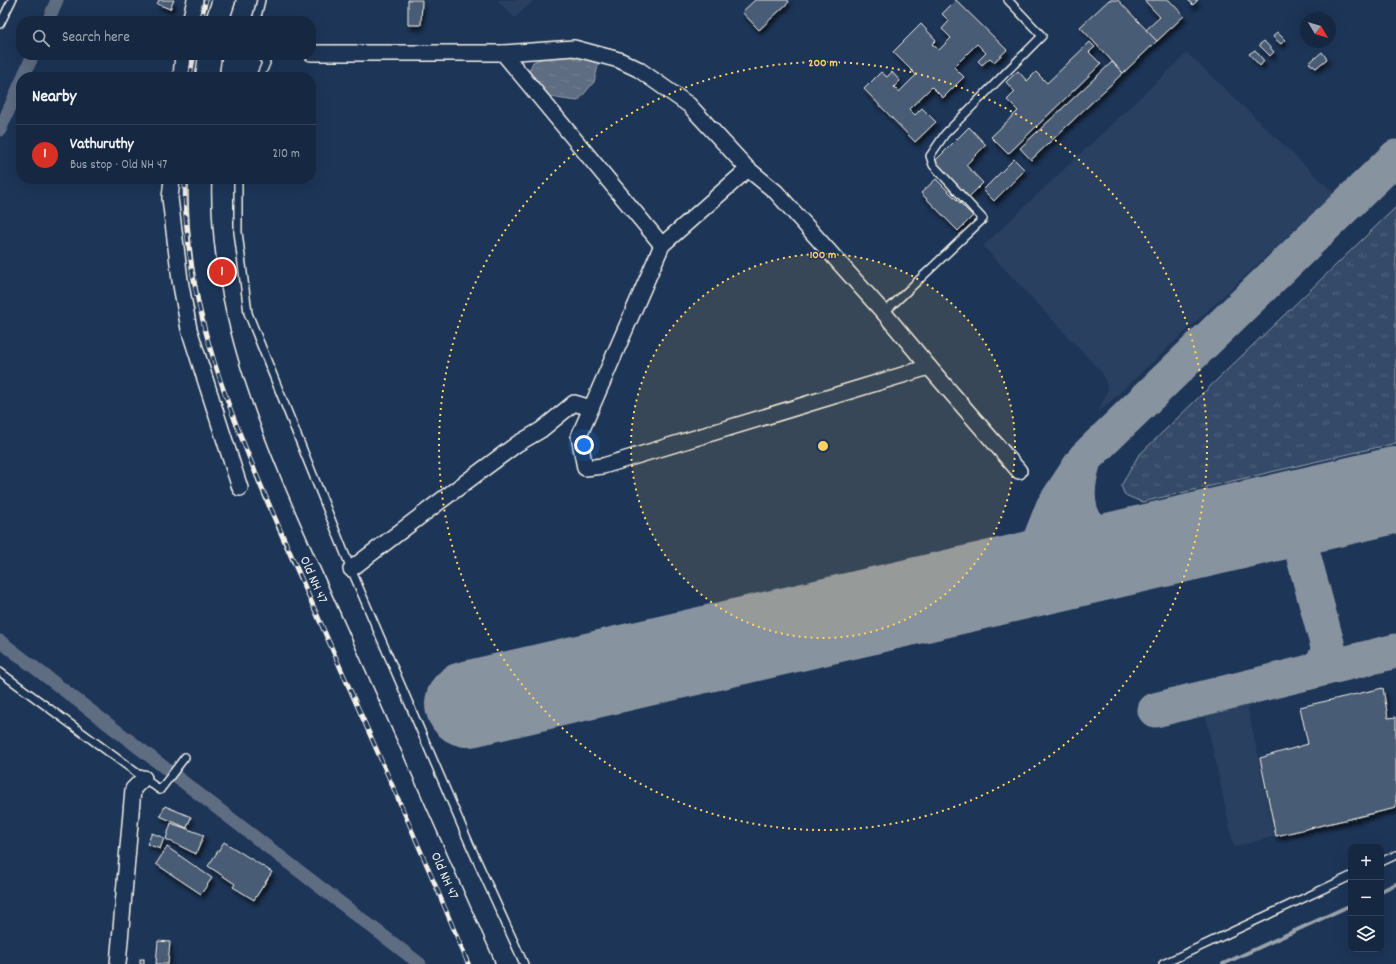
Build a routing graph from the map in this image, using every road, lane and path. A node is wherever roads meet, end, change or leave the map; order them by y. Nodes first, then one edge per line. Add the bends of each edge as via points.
1 (12, 0) edge
2 (195, 0) edge
3 (224, 0) edge
4 (261, 0) edge
5 (1008, 0) edge
6 (191, 16) edge
7 (219, 16) edge
8 (257, 16) edge
9 (0, 24) edge
10 (316, 53) edge
11 (503, 53) junction
12 (183, 60) edge
13 (209, 60) edge
14 (264, 60) edge
15 (181, 72) edge
16 (208, 72) edge
17 (262, 72) edge
18 (748, 170) junction
19 (171, 184) edge
20 (200, 184) edge
21 (238, 184) edge
22 (662, 245) junction
23 (884, 313) junction
24 (929, 368) junction
25 (591, 408) junction
26 (1019, 471) dead end
27 (240, 488) dead end
28 (352, 569) junction
29 (0, 672) edge
30 (185, 757) dead end
31 (144, 778) junction
32 (1396, 855) edge
33 (1384, 861) edge
34 (1348, 877) edge
35 (118, 964) edge
36 (483, 964) edge
37 (524, 964) edge
38 (1163, 964) edge

1 - 9 lane
2 - 6 street
3 - 7 main road
4 - 8 lane
5 - 23 lane via 1042,36 946,134 930,156 933,165 983,219
10 - 11 street
11 - 18 street via 574,48 619,60 638,69 689,105
11 - 22 street
12 - 15 street
13 - 16 main road
14 - 17 lane via 266,63
18 - 22 street
18 - 23 street via 776,192
19 - 27 street via 170,198 189,329
20 - 36 main road, Old NH 47 via 199,208 210,297 233,384 273,490
21 - 28 lane via 238,232 248,313
22 - 25 street
23 - 24 street
24 - 25 street via 603,466 585,468 579,436
24 - 26 street
25 - 28 street via 574,403
28 - 37 lane via 469,843
29 - 31 lane
30 - 31 lane via 160,790
31 - 35 street via 133,789
32 - 33 lane
34 - 38 lane

